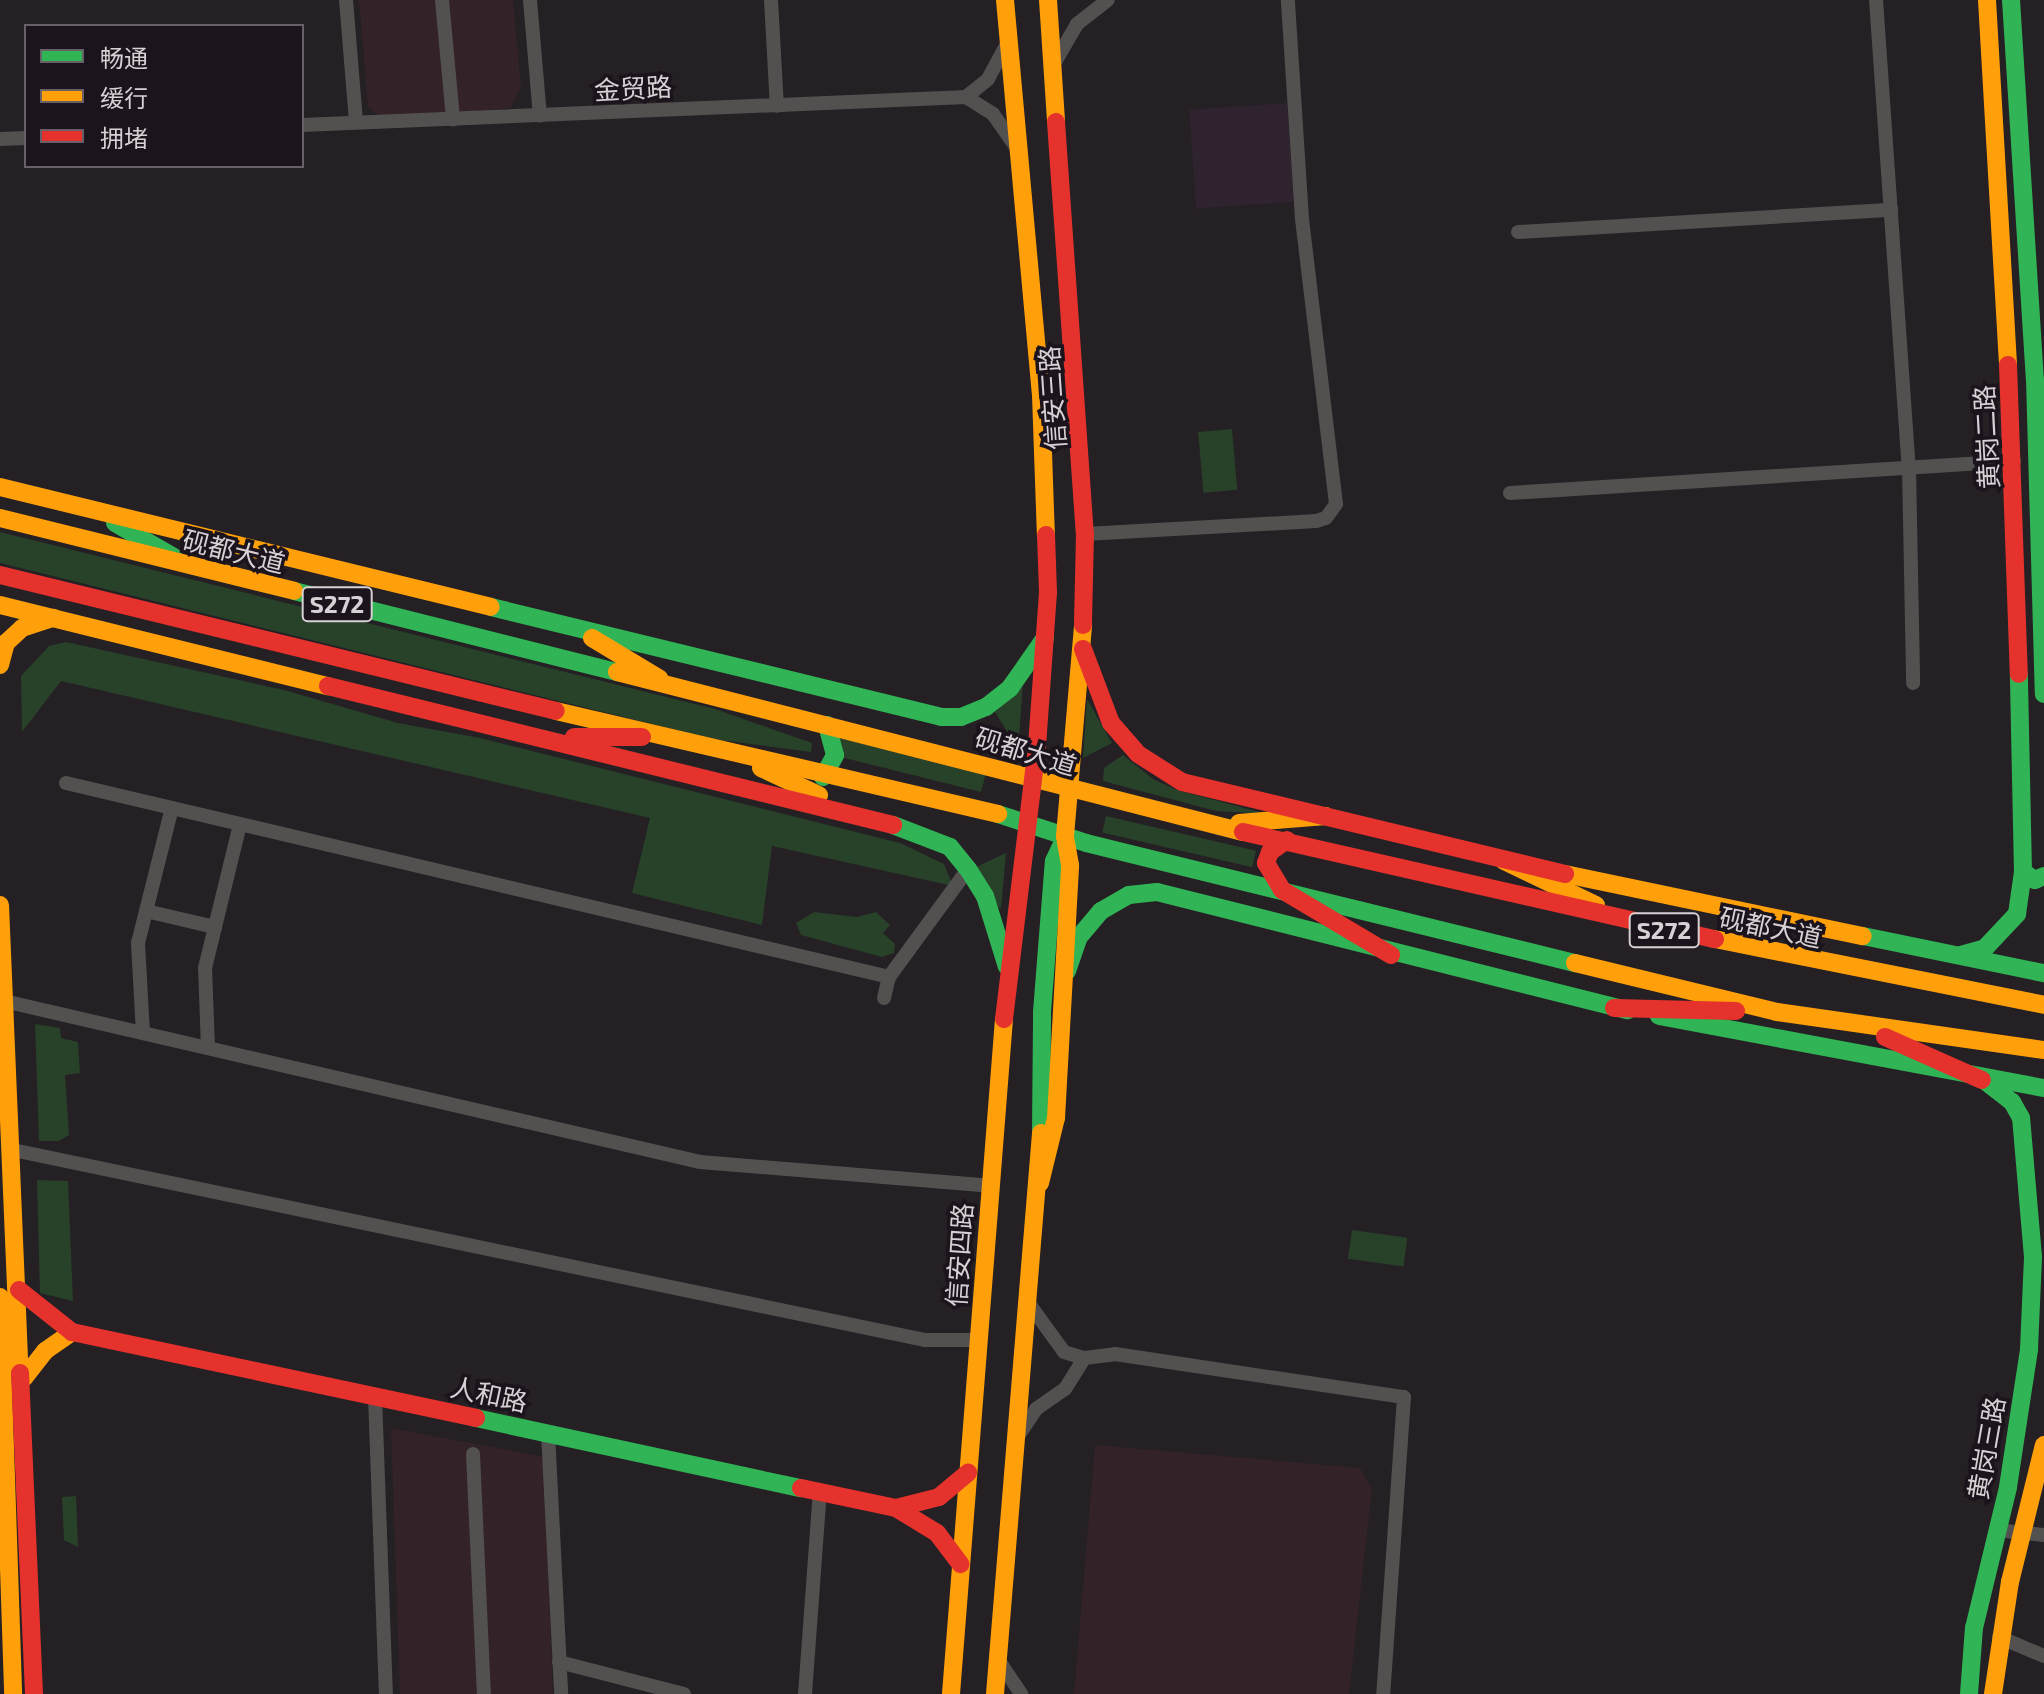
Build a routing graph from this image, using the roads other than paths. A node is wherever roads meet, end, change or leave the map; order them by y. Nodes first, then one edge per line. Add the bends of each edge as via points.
1 (346, 0) edge
2 (442, 0) edge
3 (530, 0) edge
4 (771, 0) edge
5 (1005, 0) edge
6 (1048, 0) edge
7 (1108, 0) edge
8 (1288, 0) edge
9 (1876, 0) edge
10 (1987, 0) edge
11 (2011, 0) edge
12 (1009, 41) junction
13 (1054, 66) junction
14 (966, 97) junction
15 (777, 106) junction
16 (540, 116) junction
17 (453, 119) junction
18 (356, 122) junction
19 (304, 125) edge
20 (24, 138) edge
21 (0, 139) edge
22 (1020, 152) junction
23 (1891, 210) junction
24 (1518, 232) dead end
25 (2028, 265) junction
26 (2003, 267) junction
27 (2035, 379) junction
28 (2044, 397) edge
29 (2040, 460) edge
30 (2014, 461) junction
31 (1909, 467) junction
32 (0, 472) edge
33 (0, 487) edge
34 (1510, 493) dead end
35 (31, 495) junction
36 (95, 511) junction
37 (0, 518) edge
38 (1085, 534) junction
39 (2042, 550) edge
40 (191, 567) junction
41 (0, 575) edge
42 (1048, 592) junction
43 (1084, 594) junction
44 (0, 605) edge
45 (57, 617) junction
46 (573, 627) junction
47 (1045, 638) junction
48 (1083, 646) junction
49 (0, 665) edge
50 (1913, 683) dead end
51 (674, 687) junction
52 (2044, 694) edge
53 (827, 725) junction
54 (538, 737) junction
55 (659, 737) junction
56 (734, 755) junction
57 (1032, 776) junction
58 (823, 777) junction
59 (66, 783) dead end
60 (1069, 792) junction
61 (172, 808) junction
62 (858, 814) junction
63 (1326, 816) junction
64 (1026, 820) junction
65 (240, 824) junction
66 (1212, 826) junction
67 (1065, 836) junction
68 (1287, 840) junction
69 (1504, 861) junction
70 (968, 869) junction
71 (2023, 872) junction
72 (2044, 876) edge
73 (1282, 890) junction
74 (0, 905) edge
75 (146, 911) junction
76 (1637, 924) junction
77 (215, 927) junction
78 (1391, 955) junction
79 (1953, 957) junction
80 (1008, 969) junction
81 (2044, 973) edge
82 (889, 977) junction
83 (1064, 981) junction
84 (884, 998) dead end
85 (4, 1001) junction
86 (2044, 1005) edge
87 (1614, 1008) junction
88 (1006, 1009) junction
89 (1042, 1012) junction
90 (1777, 1012) junction
91 (1858, 1025) junction
92 (143, 1033) junction
93 (1986, 1045) junction
94 (208, 1048) junction
95 (2044, 1050) edge
96 (2044, 1061) edge
97 (1982, 1080) junction
98 (2044, 1088) edge
99 (13, 1150) junction
100 (2044, 1172) edge
101 (1040, 1183) junction
102 (990, 1186) junction
103 (2029, 1209) junction
104 (19, 1290) junction
105 (0, 1297) edge
106 (1028, 1301) junction
107 (72, 1332) junction
108 (979, 1340) junction
109 (1084, 1358) junction
110 (24, 1378) junction
111 (375, 1397) junction
112 (548, 1433) junction
113 (3, 1437) edge
114 (1016, 1440) junction
115 (2044, 1445) edge
116 (473, 1454) dead end
117 (968, 1473) junction
118 (820, 1491) junction
119 (896, 1508) junction
120 (1996, 1530) junction
121 (2024, 1534) junction
122 (2044, 1535) edge
123 (960, 1564) junction
124 (1999, 1637) junction
125 (2044, 1656) edge
126 (999, 1661) junction
127 (559, 1662) junction
128 (34, 1687) edge
129 (13, 1688) edge
130 (386, 1694) edge
131 (484, 1694) edge
132 (561, 1694) edge
133 (684, 1694) edge
134 (805, 1694) edge
135 (951, 1694) edge
136 (995, 1694) edge
137 (1021, 1694) edge
138 (1383, 1694) edge
139 (1969, 1694) edge
140 (1993, 1694) edge

1 - 18 street
2 - 17 street
3 - 16 street
4 - 15 street
5 - 12 main road, 信安三路
6 - 13 main road, 信安三路
7 - 13 street via 1064,40
8 - 38 street via 1302,219 1336,504 1326,518 1316,521
9 - 23 street
10 - 26 main road, 黄岗二路
11 - 25 main road, 黄岗二路
12 - 14 street via 988,79
12 - 22 main road, 信安三路
13 - 38 main road, 信安三路
14 - 15 street, 金贸路
14 - 22 street via 993,114
15 - 16 street, 金贸路
16 - 17 street, 金贸路
17 - 18 street, 金贸路
18 - 19 street, 金贸路
20 - 21 street
22 - 42 main road, 信安三路 via 1041,395
23 - 24 street
23 - 31 street
25 - 26 main road
25 - 27 main road, 黄岗二路
26 - 30 main road, 黄岗二路
27 - 28 main road
27 - 29 main road, 黄岗二路
29 - 30 main road
29 - 39 main road, 黄岗二路
30 - 31 street
30 - 71 main road, 黄岗二路
31 - 34 street
31 - 50 street
32 - 35 main road
33 - 35 main road, 砚都大道
35 - 36 main road, 砚都大道
36 - 40 main road
36 - 46 main road, 砚都大道
37 - 40 main road, 砚都大道 / S272
38 - 43 main road, 信安三路
39 - 52 main road, 黄岗二路
40 - 51 main road, 砚都大道 / S272
41 - 55 main road, S272
42 - 43 main road
42 - 47 main road, 信安三路
43 - 48 main road, 信安三路
44 - 45 main road
45 - 49 main road via 22,628 6,643
45 - 54 main road
46 - 47 main road, 砚都大道 via 941,717 961,717 986,707 1010,688
46 - 51 main road
47 - 57 main road, 信安三路
48 - 60 main road, 信安三路
48 - 63 main road via 1111,723 1159,770 1182,782
51 - 53 main road, 砚都大道 / S272
53 - 57 main road, 砚都大道 / S272
53 - 58 main road via 835,755
54 - 55 main road
54 - 62 main road
55 - 56 main road, S272
56 - 58 main road, S272
56 - 62 main road
57 - 60 main road, 砚都大道 / S272
57 - 64 main road, 信安三路
58 - 64 main road, S272
59 - 61 street
60 - 66 main road, 砚都大道 / S272
60 - 67 main road, 信安三路
61 - 65 street
61 - 75 street
62 - 70 main road via 924,833 950,847
63 - 66 main road
63 - 69 main road
64 - 67 main road, S272
64 - 80 main road, 信安四路
65 - 77 street
65 - 82 street
66 - 68 main road, 砚都大道 / S272
67 - 73 main road, S272
67 - 83 main road via 1070,865
67 - 89 main road via 1054,861
68 - 73 main road via 1270,852 1266,863
68 - 76 main road, 砚都大道 / S272
69 - 76 main road
69 - 79 main road
70 - 80 main road via 985,896
70 - 82 street
71 - 72 main road via 2035,880
71 - 79 main road, 黄岗二路 via 2017,914 2005,931 1985,948
73 - 78 main road
73 - 90 main road, S272
74 - 85 main road
75 - 77 street
75 - 92 street via 138,943
76 - 86 main road, 砚都大道 / S272
77 - 94 street via 205,968
78 - 83 main road via 1147,891 1114,902 1090,921
78 - 87 main road
79 - 81 main road
80 - 88 main road, 信安四路
82 - 84 street
83 - 101 main road via 1056,1118
85 - 92 street
85 - 99 main road
87 - 90 main road
87 - 97 main road
88 - 89 main road
88 - 102 main road, 信安四路
89 - 101 main road
90 - 91 main road, S272
91 - 93 main road, S272
91 - 97 main road
92 - 94 street
93 - 95 main road, S272
93 - 96 main road
94 - 102 street via 700,1162
97 - 98 main road
97 - 103 main road, 黄岗三路 via 2012,1102 2021,1118
99 - 104 main road
99 - 108 street via 925,1340
100 - 103 main road via 2035,1176
101 - 106 main road
102 - 108 main road, 信安四路
103 - 120 main road, 黄岗三路 via 2029,1349
104 - 107 main road
104 - 110 main road
105 - 113 main road
106 - 109 street via 1064,1352
106 - 114 main road
107 - 110 main road via 45,1351
107 - 111 main road, 人和路
108 - 117 main road, 信安四路
109 - 114 street via 1065,1389 1036,1409
109 - 138 street via 1115,1354 1404,1397
110 - 128 main road
111 - 112 main road, 人和路
111 - 130 street
112 - 118 main road, 人和路
112 - 127 street
113 - 129 main road
114 - 126 main road
115 - 121 main road
116 - 131 street
117 - 119 main road via 939,1497
117 - 123 main road, 信安四路
118 - 119 main road, 人和路
118 - 134 street
119 - 123 main road via 937,1533
120 - 121 street
120 - 139 main road, 黄岗三路 via 1974,1628
121 - 122 street
121 - 124 main road
123 - 135 main road, 信安四路
124 - 125 street
124 - 140 main road
126 - 136 main road
126 - 137 street
127 - 132 street
127 - 133 street
128 - 129 main road

